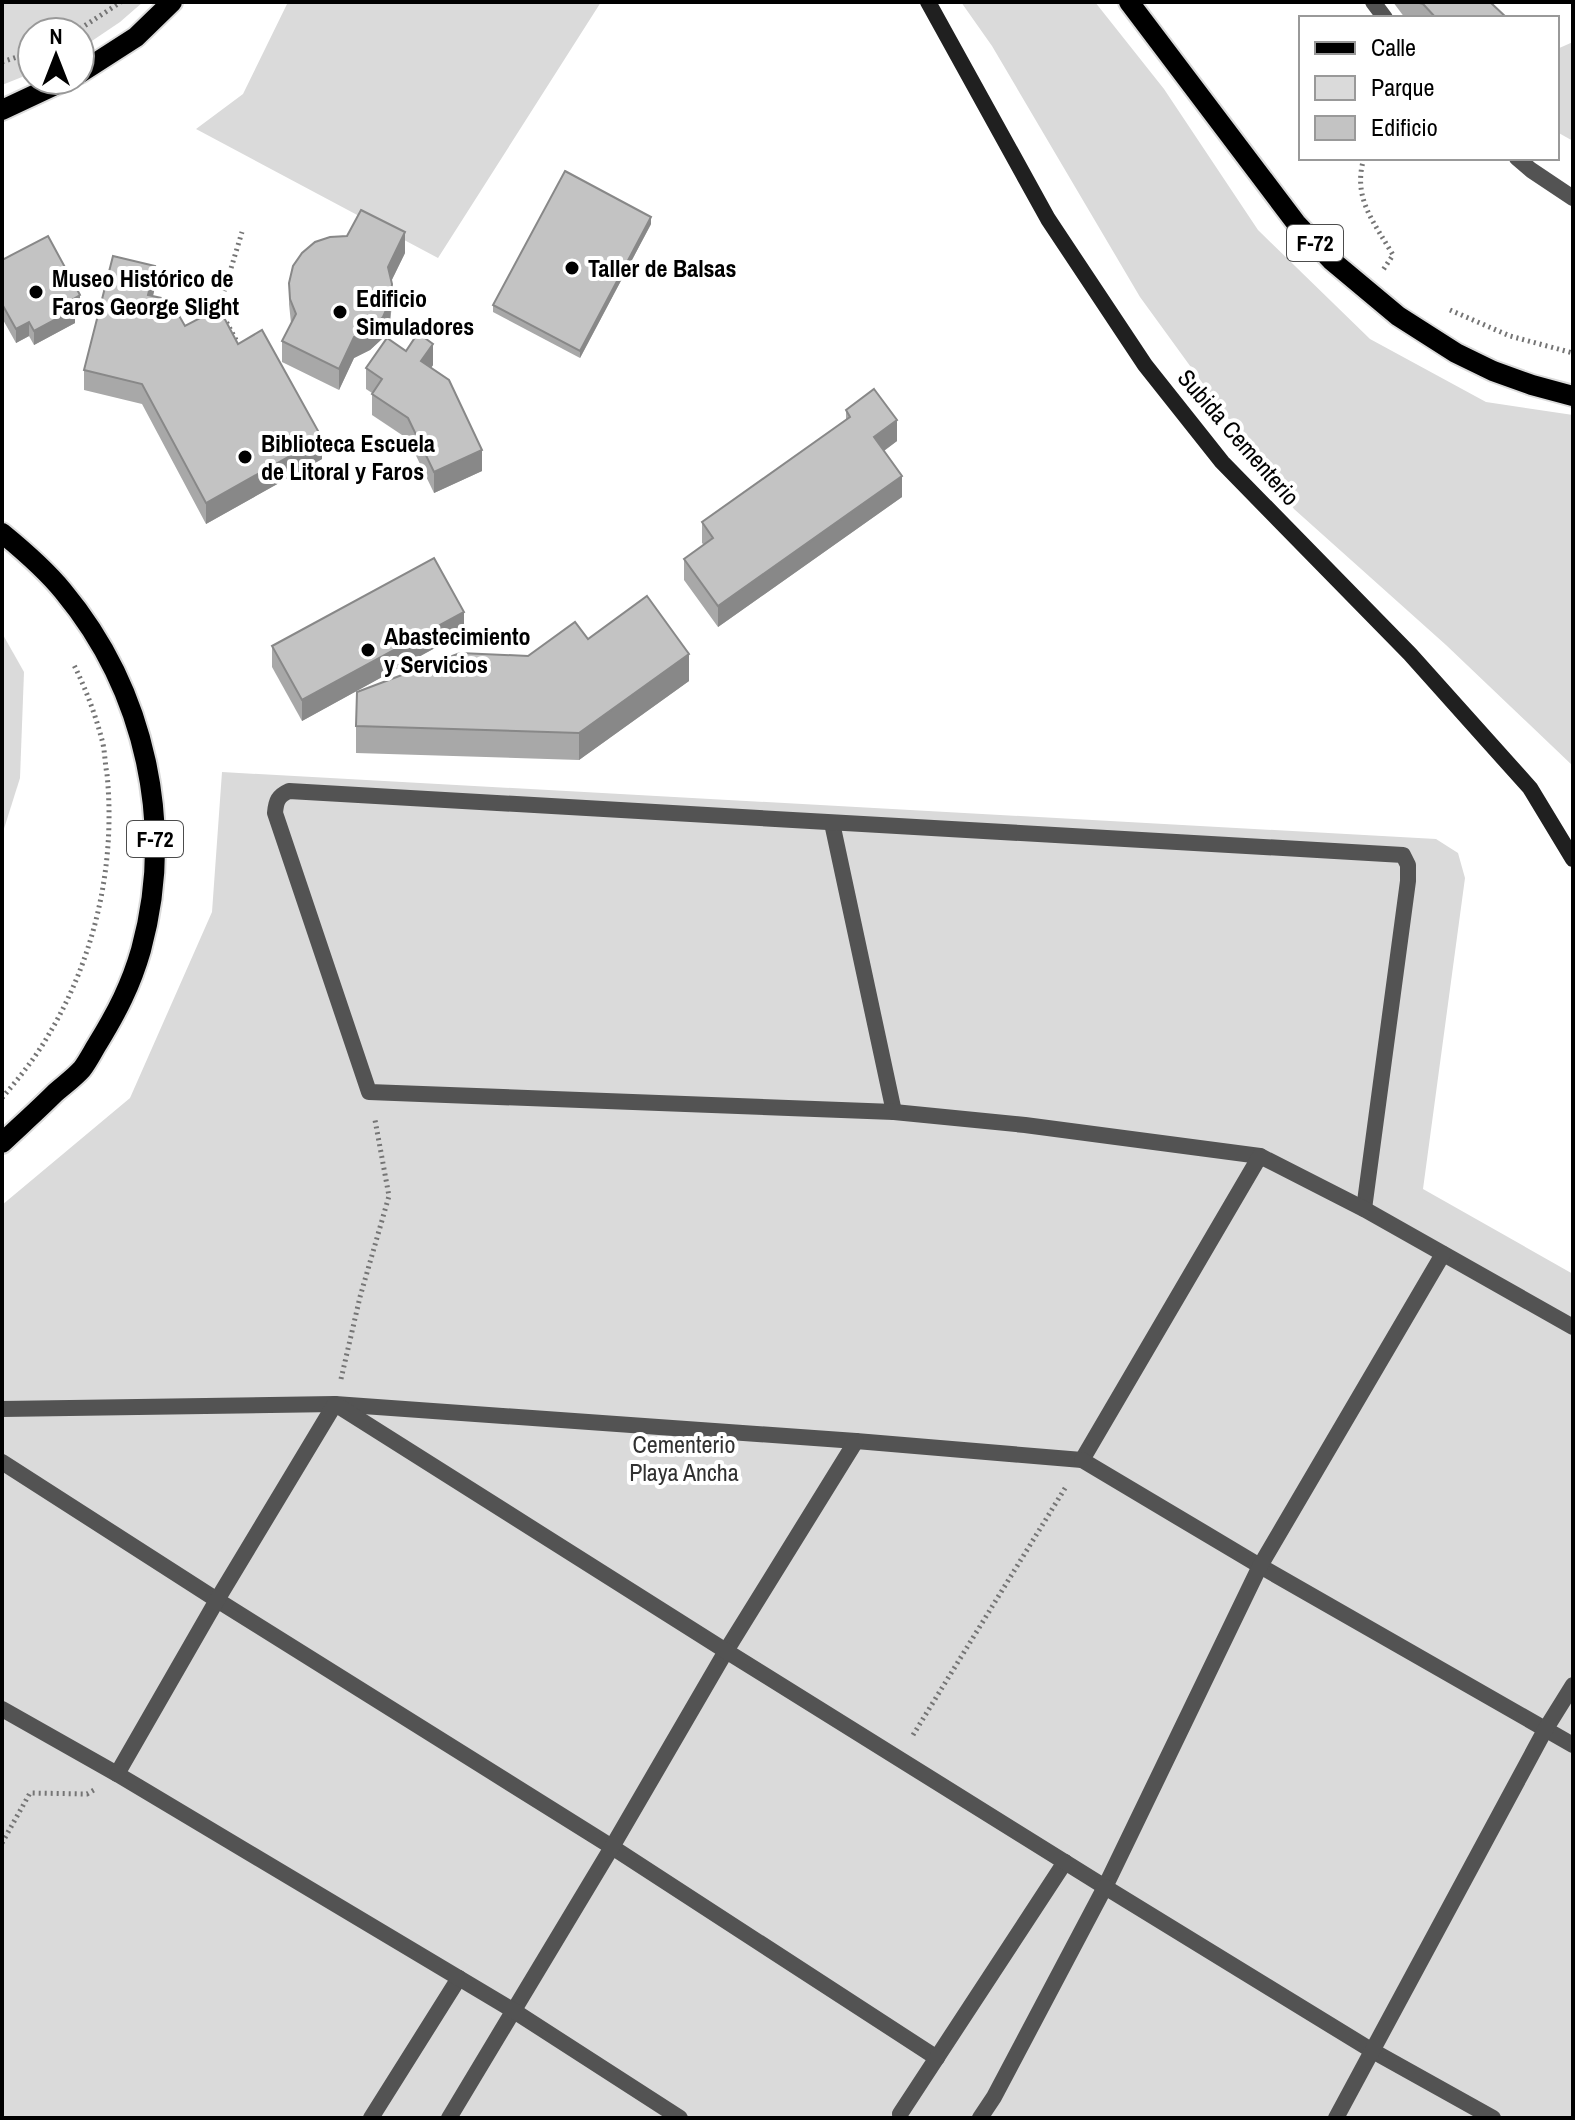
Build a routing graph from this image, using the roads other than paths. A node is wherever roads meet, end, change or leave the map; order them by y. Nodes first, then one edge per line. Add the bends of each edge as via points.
1 (172, 2) edge
2 (928, 2) edge
3 (1129, 2) edge
4 (96, 63) edge
5 (32, 96) edge
6 (2, 110) edge
7 (1519, 160) edge
8 (1573, 198) edge
9 (1573, 396) edge
10 (2, 533) edge
11 (832, 823) junction
12 (1573, 859) edge
13 (894, 1112) junction
14 (2, 1143) edge
15 (1260, 1156) junction
16 (1364, 1209) junction
17 (1443, 1254) junction
18 (1573, 1327) edge
19 (335, 1404) junction
20 (2, 1409) edge
21 (856, 1441) junction
22 (1082, 1460) junction
23 (2, 1462) edge
24 (1260, 1566) junction
25 (217, 1600) junction
26 (726, 1651) junction
27 (1573, 1685) edge
28 (2, 1709) edge
29 (1545, 1730) junction
30 (1573, 1745) edge
31 (117, 1774) junction
32 (612, 1847) junction
33 (1065, 1862) junction
34 (1105, 1887) junction
35 (459, 1978) junction
36 (514, 2011) junction
37 (1371, 2050) junction
38 (937, 2058) junction
39 (900, 2114) dead end
40 (371, 2118) edge
41 (449, 2118) edge
42 (680, 2118) edge
43 (980, 2118) edge
44 (1336, 2118) edge
45 (1493, 2118) edge

1 - 4 main road via 136,37
2 - 12 street, Subida Cementerio via 1048,219 1145,365 1222,462 1410,654 1530,788
3 - 9 main road, F-72 via 1296,223 1331,260 1398,316 1456,353 1493,371
5 - 6 main road
7 - 8 street
10 - 14 main road, F-72 via 63,590 114,669 146,757 155,846 146,929 120,1008 83,1068
11 - 13 street
11 - 13 street via 305,791 281,794 275,813 369,1092
11 - 16 street via 1403,855 1408,881
13 - 15 street
15 - 16 street
15 - 22 street
16 - 17 street
17 - 18 street
17 - 24 street
19 - 20 street
19 - 21 street
19 - 25 street
19 - 26 street
21 - 22 street
21 - 26 street
22 - 24 street
23 - 25 street
24 - 29 street
24 - 34 street
25 - 31 street
25 - 32 street
26 - 32 street
26 - 33 street
27 - 29 street
28 - 31 street
29 - 30 street
29 - 37 street
31 - 35 street
32 - 36 street
32 - 38 street
33 - 34 street
33 - 38 street
34 - 37 street
34 - 43 street
35 - 36 street
35 - 40 street
36 - 41 street
36 - 42 street
37 - 44 street
37 - 45 street
38 - 39 street

